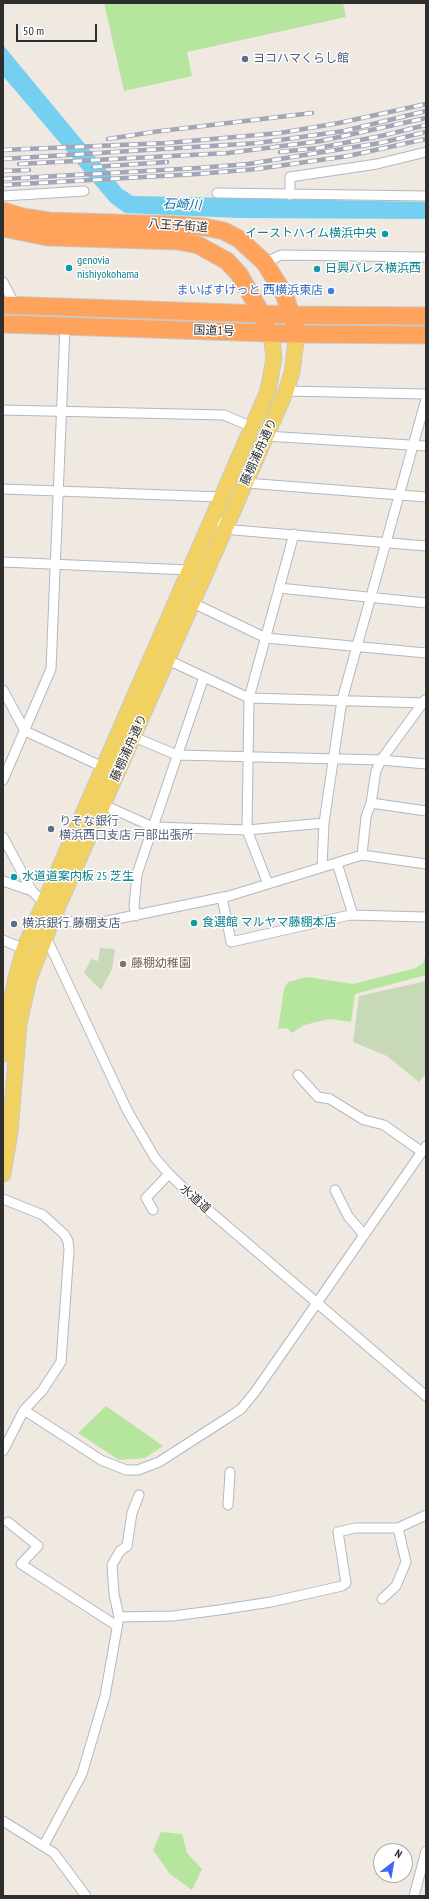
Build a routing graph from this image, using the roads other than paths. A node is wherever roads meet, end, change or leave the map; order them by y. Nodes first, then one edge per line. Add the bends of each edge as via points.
1 (426, 152) edge
2 (84, 191) dead end
3 (217, 193) dead end
4 (290, 195) junction
5 (3, 196) edge
6 (426, 196) edge
7 (3, 211) edge
8 (3, 228) edge
9 (426, 257) edge
10 (265, 263) junction
11 (3, 282) edge
12 (9, 305) edge
13 (262, 314) junction
14 (293, 315) junction
15 (426, 316) edge
16 (3, 324) edge
17 (65, 326) junction
18 (271, 333) junction
19 (297, 334) junction
20 (426, 335) edge
21 (286, 392) junction
22 (426, 394) edge
23 (426, 399) edge
24 (3, 410) edge
25 (63, 411) junction
26 (252, 427) junction
27 (266, 436) junction
28 (413, 446) junction
29 (426, 446) edge
30 (246, 483) junction
31 (3, 489) edge
32 (59, 491) junction
33 (400, 495) junction
34 (221, 497) junction
35 (426, 497) edge
36 (212, 518) junction
37 (227, 525) junction
38 (294, 534) junction
39 (387, 543) junction
40 (426, 546) edge
41 (3, 562) edge
42 (56, 565) junction
43 (189, 570) junction
44 (280, 588) junction
45 (371, 597) junction
46 (193, 603) junction
47 (426, 603) edge
48 (266, 638) junction
49 (357, 647) junction
50 (426, 653) edge
51 (168, 660) junction
52 (204, 677) junction
53 (3, 690) edge
54 (250, 698) junction
55 (342, 700) junction
56 (425, 702) edge
57 (25, 730) junction
58 (134, 737) junction
59 (177, 755) junction
60 (248, 757) junction
61 (334, 759) junction
62 (381, 760) junction
63 (426, 764) edge
64 (103, 767) junction
65 (3, 780) edge
66 (371, 803) junction
67 (104, 805) junction
68 (426, 811) edge
69 (324, 823) junction
70 (153, 828) junction
71 (247, 830) junction
72 (3, 837) edge
73 (362, 855) junction
74 (337, 863) junction
75 (426, 864) edge
76 (322, 867) junction
77 (3, 881) edge
78 (268, 884) junction
79 (32, 890) junction
80 (222, 897) junction
81 (44, 903) junction
82 (55, 913) junction
83 (353, 915) junction
84 (136, 916) junction
85 (426, 917) edge
86 (46, 937) junction
87 (3, 940) edge
88 (24, 949) junction
89 (7, 997) edge
90 (3, 1054) edge
91 (298, 1075) dead end
92 (424, 1149) edge
93 (3, 1174) edge
94 (169, 1174) junction
95 (335, 1190) dead end
96 (3, 1199) edge
97 (153, 1210) dead end
98 (364, 1235) junction
99 (316, 1302) junction
100 (426, 1396) edge
101 (24, 1410) junction
102 (3, 1451) edge
103 (230, 1472) dead end
104 (139, 1495) dead end
105 (228, 1505) dead end
106 (426, 1515) edge
107 (8, 1522) dead end
108 (398, 1528) junction
109 (382, 1599) dead end
110 (118, 1622) junction
111 (3, 1821) edge
112 (44, 1846) junction
113 (426, 1851) edge
114 (86, 1896) edge
115 (414, 1896) edge

1 - 4 street via 377,164 290,177
2 - 5 street
3 - 4 street
4 - 6 street
7 - 10 highway, 八王子街道 via 49,221 204,227 224,231 239,239
8 - 13 highway, 八王子街道 via 47,237 178,241 198,245 227,261 239,274
9 - 10 street via 281,255
10 - 14 highway, 八王子街道 via 284,294
11 - 12 street
12 - 13 highway, 国道1号
13 - 14 highway, 国道1号
13 - 18 highway, 八王子街道
14 - 15 highway
14 - 19 highway, 八王子街道
16 - 17 highway, 国道1号
17 - 18 highway, 国道1号
17 - 25 street
18 - 19 highway, 国道1号
18 - 26 main road, 藤棚浦舟通り via 273,370 268,391
19 - 20 highway, 国道1号
19 - 21 main road, 藤棚浦舟通り via 292,372
21 - 22 street
21 - 27 main road, 藤棚浦舟通り
23 - 28 street
24 - 25 street
25 - 26 street via 224,415
25 - 32 street
26 - 34 main road, 藤棚浦舟通り
27 - 28 street
27 - 30 main road, 藤棚浦舟通り
28 - 29 street
28 - 33 street
30 - 33 street
30 - 37 main road, 藤棚浦舟通り
31 - 32 street
32 - 34 street
32 - 42 street
33 - 35 street
33 - 39 street
34 - 36 main road, 藤棚浦舟通り
36 - 37 street
36 - 43 main road, 藤棚浦舟通り
37 - 38 street via 234,530
37 - 46 main road, 藤棚浦舟通り
38 - 39 street
38 - 44 street
39 - 40 street
39 - 45 street
41 - 42 street
42 - 43 street
42 - 57 street via 52,669
43 - 64 main road, 藤棚浦舟通り
44 - 45 street
44 - 48 street
45 - 47 street
45 - 49 street
46 - 48 street
46 - 51 main road, 藤棚浦舟通り
48 - 49 street
48 - 54 street
49 - 50 street
49 - 55 street
51 - 52 street
51 - 58 main road, 藤棚浦舟通り
52 - 54 street
52 - 59 street
53 - 57 street
54 - 55 street
54 - 60 street
55 - 56 street
55 - 61 street
56 - 62 street
57 - 64 street
57 - 65 street
58 - 59 street
58 - 67 main road, 藤棚浦舟通り
59 - 60 street
59 - 70 street
60 - 61 street
60 - 71 street
61 - 62 street
61 - 69 street
62 - 63 street
62 - 66 street via 376,771
64 - 81 main road, 藤棚浦舟通り
66 - 68 street
66 - 73 street via 366,817
67 - 70 street
67 - 82 main road, 藤棚浦舟通り
69 - 71 street
69 - 76 street
70 - 71 street
70 - 84 street via 137,874 134,906
71 - 78 street
72 - 79 street
73 - 74 street
73 - 75 street
74 - 76 street
74 - 83 street
76 - 78 street
77 - 79 street
78 - 80 street
79 - 81 street
80 - 83 street via 231,942
80 - 84 street
81 - 82 street
81 - 88 main road, 藤棚浦舟通り
82 - 84 street via 64,920 92,924
82 - 86 main road, 藤棚浦舟通り
83 - 85 street
86 - 93 main road, 藤棚浦舟通り via 29,979 19,1024 10,1132
86 - 94 street, 水道道 via 127,1110 156,1158
87 - 88 street
88 - 89 main road, 藤棚浦舟通り
89 - 90 main road, 藤棚浦舟通り
91 - 92 street via 318,1098 330,1099 364,1120 384,1125
92 - 98 street
94 - 97 street via 146,1198
94 - 99 street, 水道道
95 - 98 street via 348,1216
96 - 101 street via 43,1215 64,1234 69,1250 61,1362 42,1391
98 - 99 street
99 - 100 street, 水道道
99 - 101 street via 241,1409 146,1468 126,1470 101,1460
101 - 102 street
103 - 105 street
104 - 110 street via 132,1513 128,1546 120,1551 112,1565
106 - 108 street
107 - 110 street via 38,1546 21,1564
108 - 109 street via 406,1562 396,1586
108 - 110 street via 355,1528 338,1532 346,1583 342,1586 271,1602
110 - 112 street via 105,1696 82,1774
111 - 112 street
112 - 114 street via 54,1853
113 - 115 street

